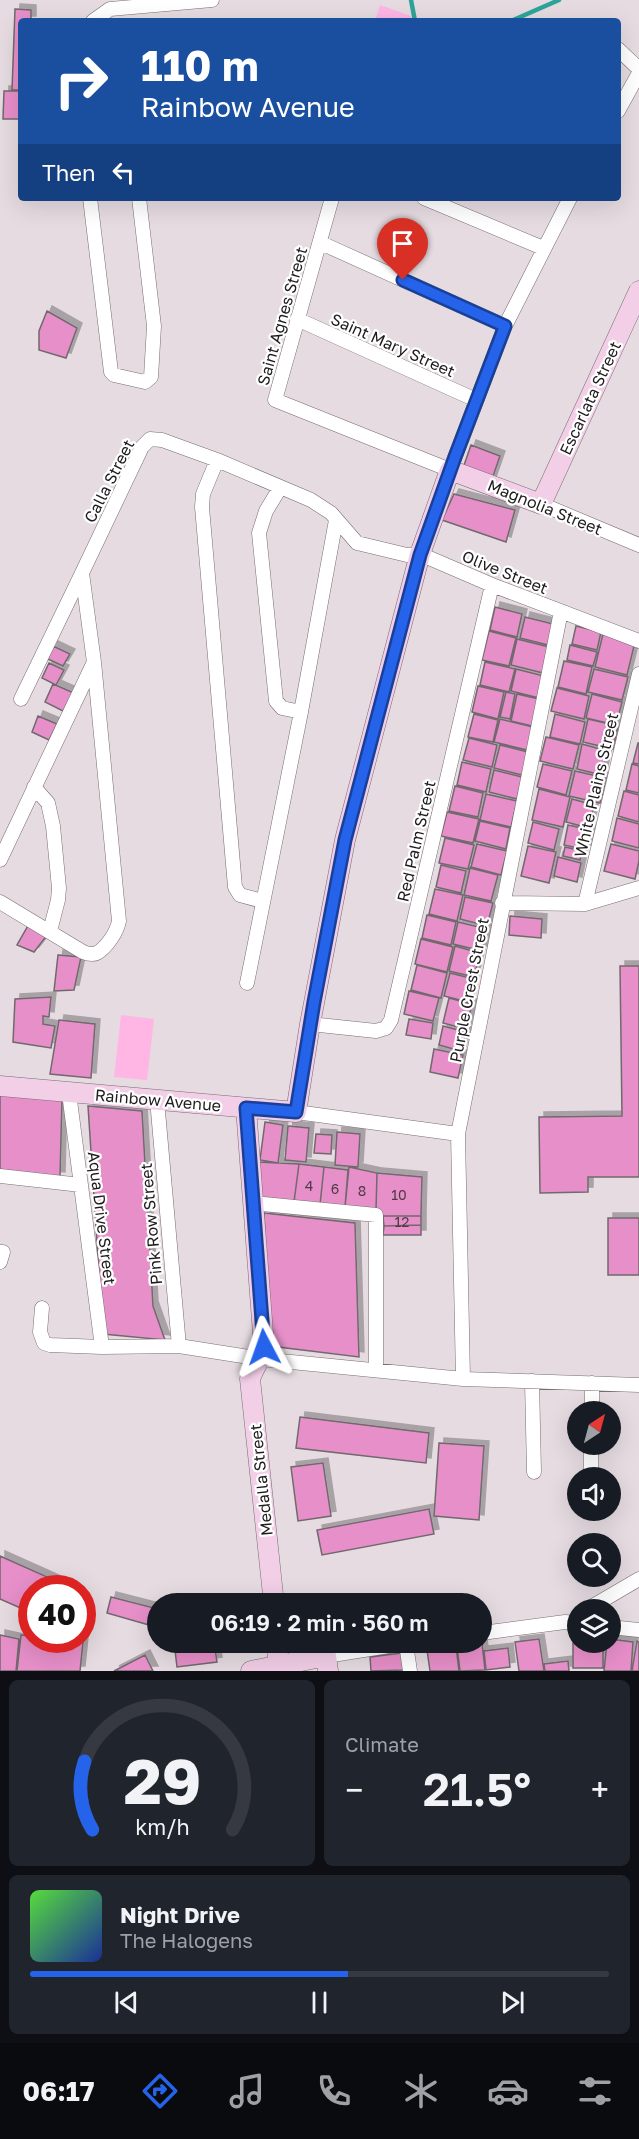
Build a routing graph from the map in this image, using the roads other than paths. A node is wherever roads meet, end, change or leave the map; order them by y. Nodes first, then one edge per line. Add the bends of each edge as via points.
1 (212, 0) edge
2 (111, 15) edge
3 (621, 52) edge
4 (639, 71) edge
5 (621, 105) edge
6 (90, 201) edge
7 (139, 201) edge
8 (331, 201) edge
9 (431, 201) edge
10 (568, 201) edge
11 (321, 243) junction
12 (543, 248) junction
13 (639, 291) edge
14 (297, 320) junction
15 (505, 326) junction
16 (476, 400) junction
17 (217, 460) junction
18 (450, 470) junction
19 (280, 488) junction
20 (542, 504) junction
21 (336, 519) junction
22 (357, 543) joint
23 (639, 545) edge
24 (420, 555) junction
25 (82, 573) junction
26 (492, 585) junction
27 (561, 611) junction
28 (639, 641) edge
29 (94, 662) junction
30 (639, 674) edge
31 (21, 699) dead end
32 (301, 712) junction
33 (34, 787) junction
34 (0, 860) edge
35 (639, 888) edge
36 (262, 901) junction
37 (0, 902) edge
38 (502, 903) junction
39 (585, 904) junction
40 (50, 931) junction
41 (247, 983) dead end
42 (310, 1024) junction
43 (0, 1086) edge
44 (69, 1093) junction
45 (157, 1100) junction
46 (246, 1108) junction
47 (296, 1112) junction
48 (458, 1134) junction
49 (0, 1176) edge
50 (81, 1185) junction
51 (253, 1203) junction
52 (42, 1308) dead end
53 (179, 1346) junction
54 (102, 1347) junction
55 (261, 1359) junction
56 (376, 1370) junction
57 (463, 1379) junction
58 (532, 1381) junction
59 (592, 1383) junction
60 (639, 1384) edge
61 (592, 1401) edge
62 (534, 1472) dead end
63 (639, 1579) edge
64 (273, 1593) edge
65 (605, 1599) edge
66 (567, 1621) edge
67 (621, 1628) edge
68 (639, 1630) edge
69 (492, 1632) edge
70 (277, 1653) edge
71 (368, 1653) edge
72 (410, 1653) edge
73 (327, 1663) edge
74 (278, 1665) junction
75 (251, 1671) edge
76 (410, 1671) edge

1 - 2 street
3 - 4 street
4 - 5 street
6 - 7 street via 111,372 145,382 152,376 154,326
8 - 11 street, Saint Agnes Street
9 - 12 street
10 - 12 street
11 - 14 street, Saint Agnes Street
11 - 15 street
12 - 15 street
13 - 20 street, Escarlata Street
14 - 16 street, Saint Mary Street
14 - 18 street, Saint Agnes Street via 275,400
15 - 16 street
16 - 18 street
17 - 19 street, Calla Street
17 - 25 street, Calla Street via 162,440 146,441
17 - 36 street via 202,507 235,887 240,895
18 - 20 street, Magnolia Street
18 - 24 street
19 - 21 street, Calla Street via 311,500
19 - 32 street via 262,521 262,557 276,701 282,708
20 - 23 street, Magnolia Street
21 - 22 street, Calla Street
21 - 32 street
22 - 24 street, Olive Street
24 - 26 street, Olive Street
24 - 42 street via 345,840
25 - 29 street
25 - 31 street
26 - 27 street, Olive Street
26 - 42 street, Red Palm Street via 391,1020 386,1028 376,1031
27 - 28 street, Olive Street
27 - 38 street, Purple Crest Street
29 - 33 street
29 - 40 street via 118,928 98,953 90,954
30 - 39 street, White Plains Street
32 - 36 street
33 - 34 street
33 - 40 street via 48,803 54,837 59,888
35 - 39 street
36 - 41 street
37 - 40 street
38 - 39 street
38 - 48 street, Purple Crest Street
42 - 47 street
43 - 44 street, Rainbow Avenue
44 - 45 street, Rainbow Avenue
44 - 50 street, Aqua Drive Street
45 - 46 street, Rainbow Avenue
45 - 53 street, Pink Row Street
46 - 47 street, Rainbow Avenue
46 - 51 street, Medalla Street
47 - 48 street, Rainbow Avenue
48 - 57 street, Purple Crest Street
49 - 50 street
50 - 54 street, Aqua Drive Street
51 - 55 street, Medalla Street via 264,1347
51 - 56 street via 376,1215
52 - 54 street via 40,1332 44,1343
53 - 54 street
53 - 55 street
55 - 56 street
55 - 64 street, Medalla Street via 250,1379
56 - 57 street
57 - 58 street
58 - 59 street
58 - 62 street
59 - 60 street
59 - 61 street
63 - 65 street
66 - 69 street
67 - 68 street
70 - 74 street
71 - 73 street
72 - 76 street
73 - 74 street
74 - 75 street

